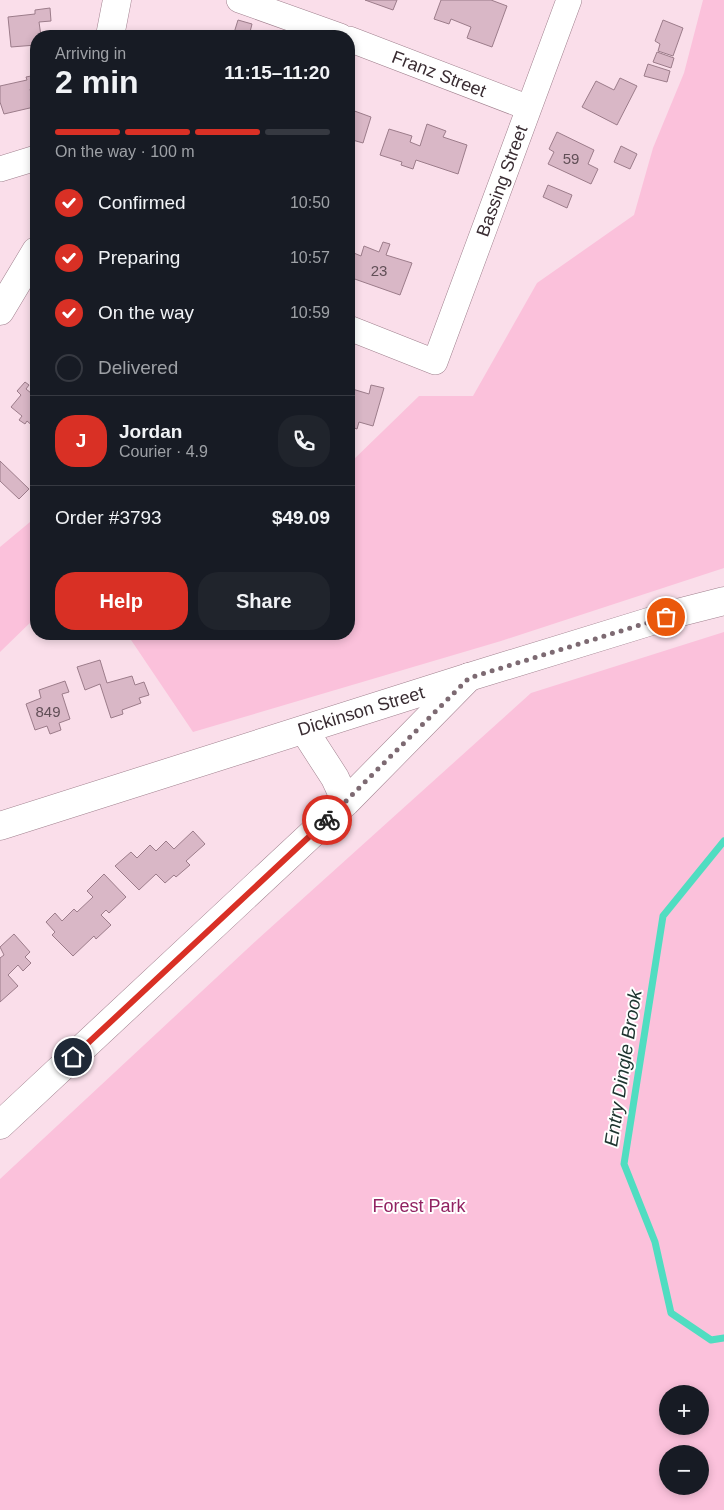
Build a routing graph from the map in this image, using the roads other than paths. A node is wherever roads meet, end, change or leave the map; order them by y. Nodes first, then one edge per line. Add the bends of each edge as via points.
1 (117, 0) edge
2 (239, 0) edge
3 (569, 0) edge
4 (111, 30) edge
5 (323, 30) edge
6 (355, 41) edge
7 (529, 108) junction
8 (30, 160) edge
9 (0, 168) edge
10 (30, 261) edge
11 (0, 311) edge
12 (355, 330) edge
13 (724, 601) edge
14 (469, 678) junction
15 (304, 730) junction
16 (346, 802) junction
17 (0, 826) edge
18 (0, 1125) edge

1 - 4 main road
2 - 5 street
3 - 7 street, Bassing Street
6 - 7 street, Franz Street
7 - 12 street, Bassing Street via 436,362
8 - 9 street
10 - 11 main road
13 - 14 main road, Dickinson Street
14 - 15 main road, Dickinson Street
14 - 16 main road
15 - 16 main road via 335,778
15 - 17 main road, Dickinson Street
16 - 18 main road

